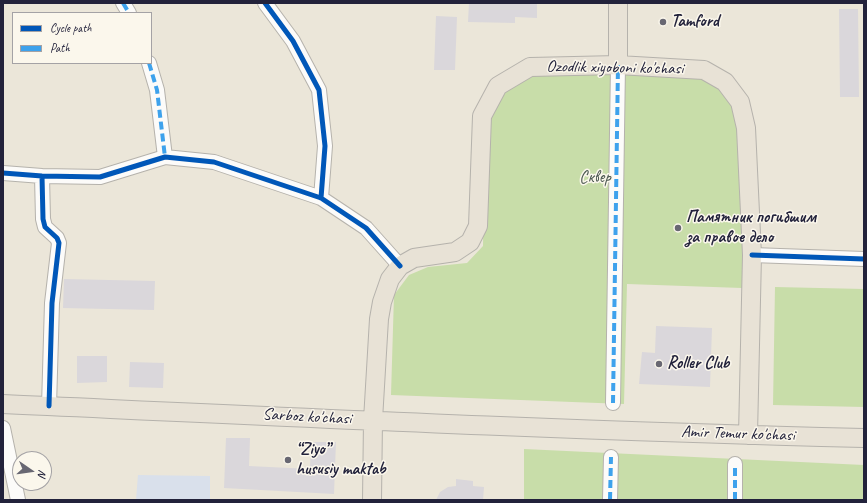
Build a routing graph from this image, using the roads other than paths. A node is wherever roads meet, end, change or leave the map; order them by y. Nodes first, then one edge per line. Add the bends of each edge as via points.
1 (123, 3) edge
2 (265, 3) edge
3 (618, 3) edge
4 (128, 12) edge
5 (148, 64) edge
6 (618, 65) junction
7 (165, 157) junction
8 (3, 173) edge
9 (42, 176) junction
10 (321, 198) junction
11 (752, 255) junction
12 (864, 259) edge
13 (400, 266) junction
14 (3, 404) edge
15 (613, 404) dead end
16 (49, 406) junction
17 (373, 420) junction
18 (3, 428) edge
19 (612, 430) joint
20 (748, 435) junction
21 (864, 438) edge
22 (611, 457) dead end
23 (735, 464) dead end
24 (18, 500) edge
25 (372, 500) edge
26 (610, 500) edge
27 (735, 500) edge

1 - 4 street
2 - 10 street via 293,41 319,90 325,146
3 - 6 main road
5 - 7 street via 157,90
6 - 11 main road, Ozodlik xiyoboni ko'chasi via 704,70 725,82 740,102 746,128
6 - 13 main road, Ozodlik xiyoboni ko'chasi via 530,67 498,86 482,116 478,226 470,242 455,252 414,258
6 - 15 street
7 - 9 street via 100,177
7 - 10 street via 214,162
8 - 9 street
9 - 16 street via 45,227 59,243 52,303
10 - 13 street via 366,228
11 - 12 street
11 - 20 main road, Ozodlik xiyoboni ko'chasi
13 - 17 main road via 390,279 379,319
14 - 16 main road, Sarboz ko'chasi
16 - 17 main road, Sarboz ko'chasi
17 - 19 main road, Sarboz ko'chasi
17 - 25 main road
18 - 24 street
19 - 20 main road, Amir Temur ko'chasi
20 - 21 main road, Amir Temur ko'chasi
22 - 26 street
23 - 27 street

